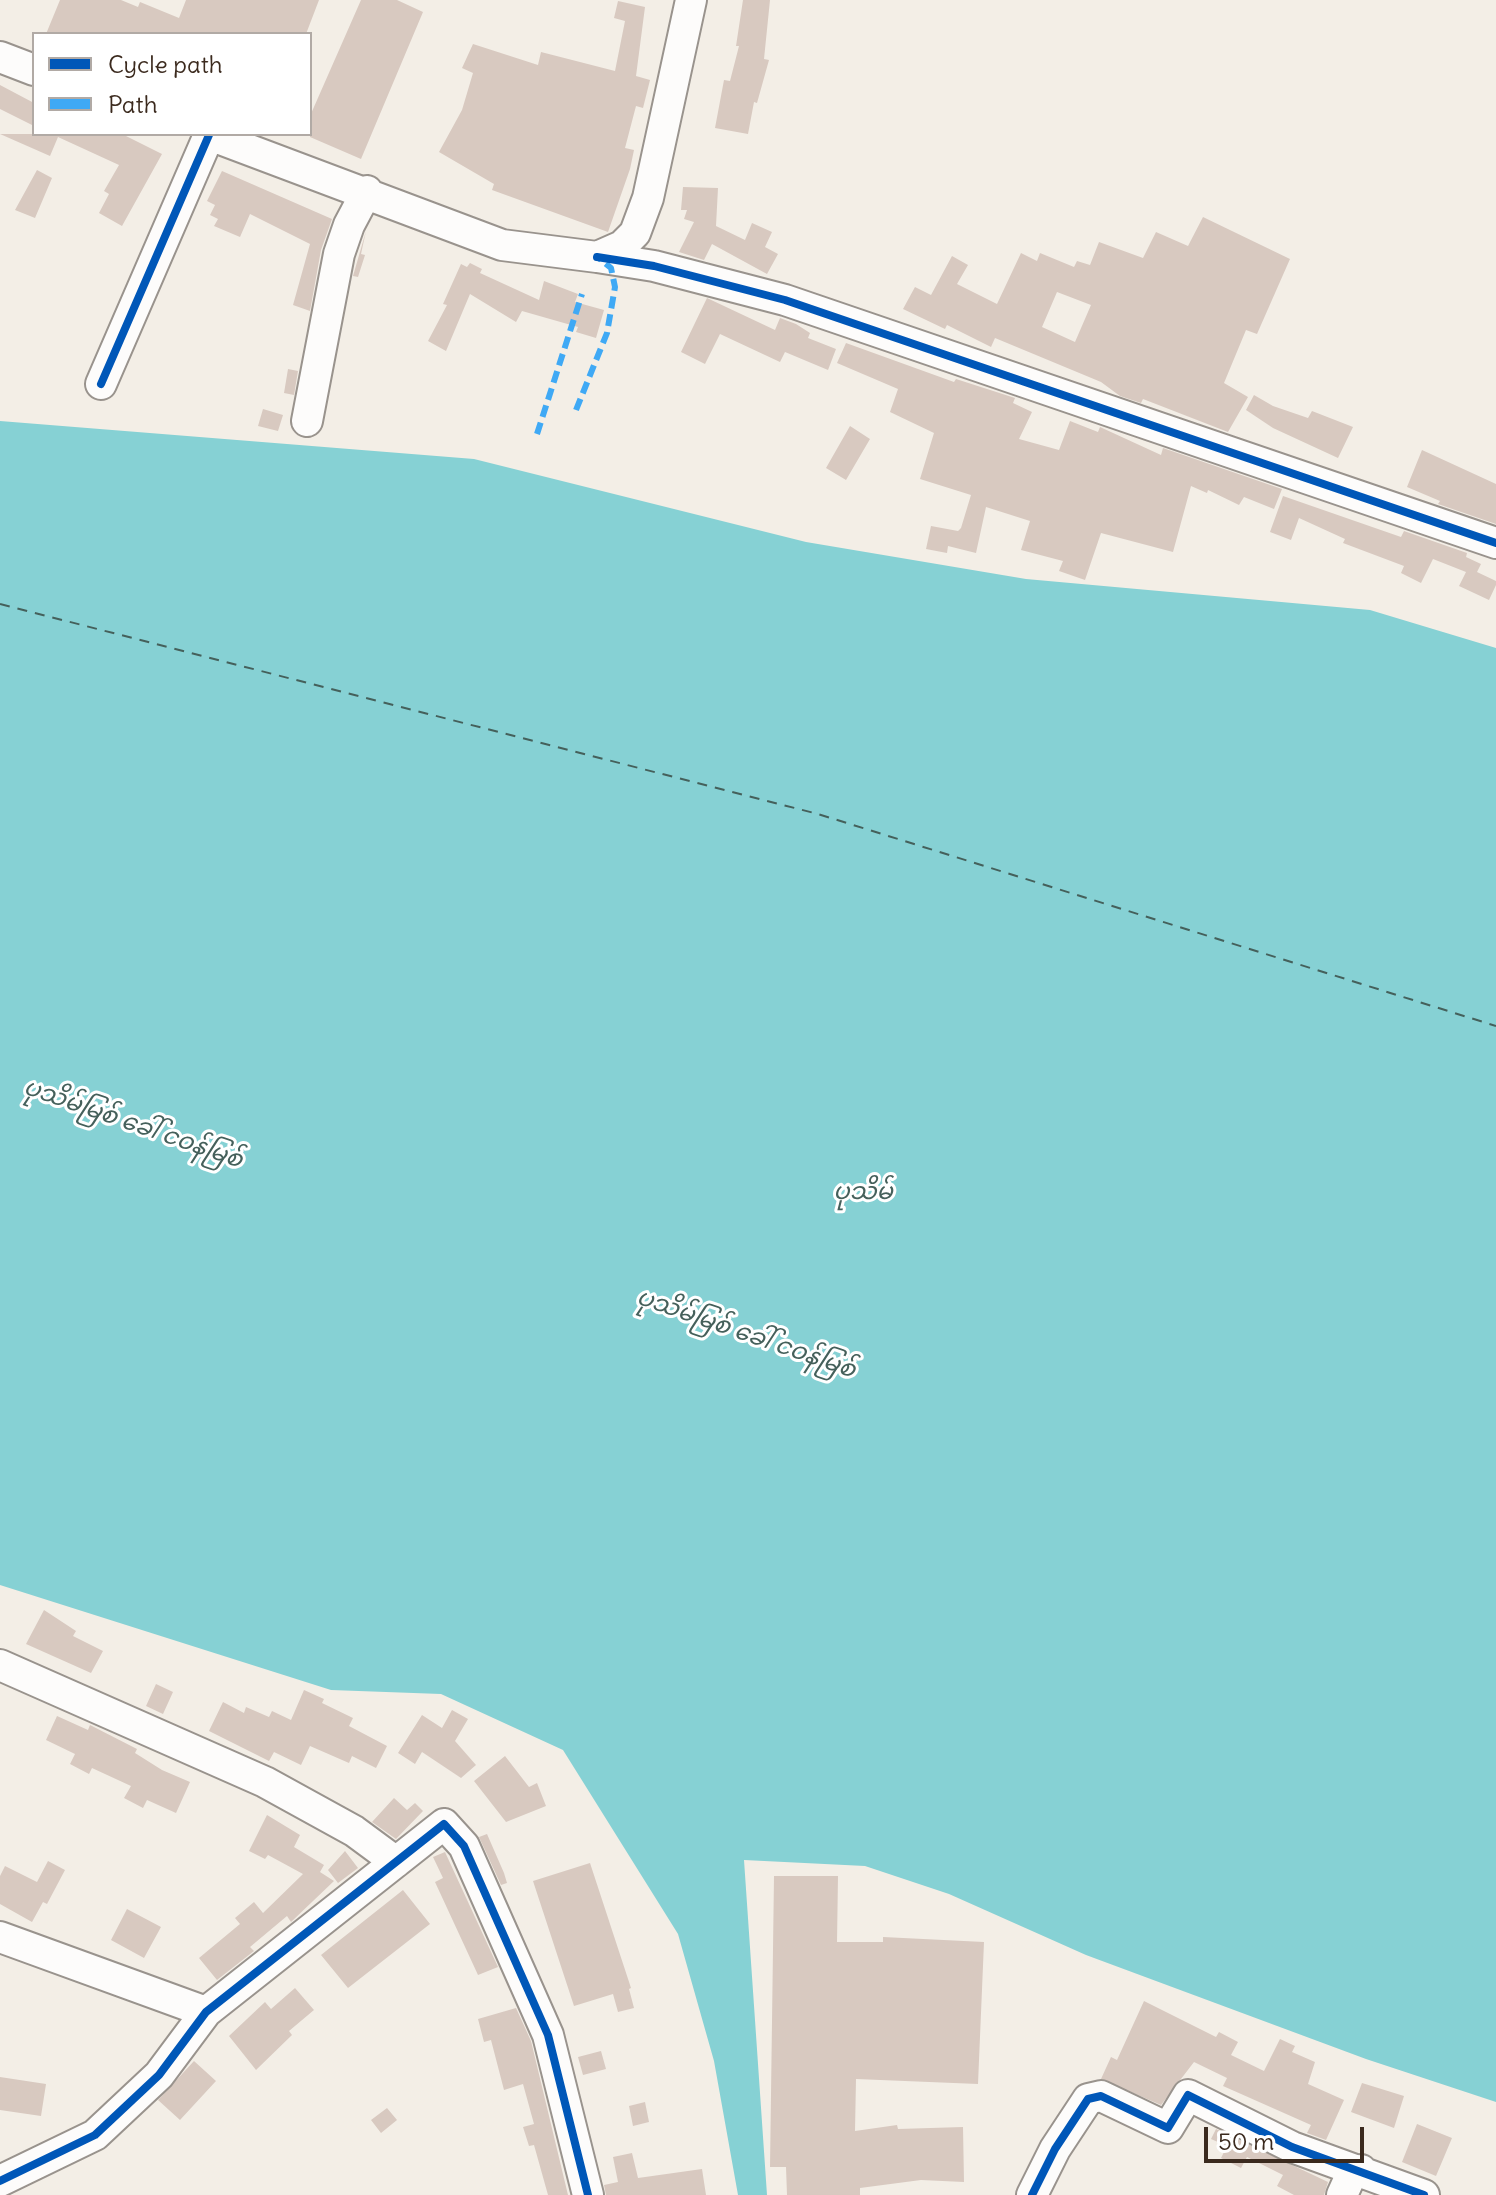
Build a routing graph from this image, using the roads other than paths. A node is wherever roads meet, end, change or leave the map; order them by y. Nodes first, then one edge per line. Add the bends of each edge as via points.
1 (691, 0) edge
2 (0, 57) edge
3 (32, 69) edge
4 (207, 136) edge
5 (214, 136) edge
6 (367, 191) junction
7 (597, 257) junction
8 (101, 384) dead end
9 (307, 421) dead end
10 (1496, 543) edge
11 (0, 1665) edge
12 (396, 1862) junction
13 (0, 1937) edge
14 (206, 2012) junction
15 (1361, 2170) junction
16 (0, 2181) edge
17 (588, 2195) edge
18 (1032, 2195) edge
19 (1342, 2195) edge
20 (1424, 2195) edge

1 - 7 street via 648,198 635,233 622,246
2 - 3 street
4 - 8 street
5 - 6 street
6 - 7 street via 502,245
6 - 9 street via 339,254
7 - 10 street via 785,300
11 - 12 street via 265,1782 354,1831
12 - 14 street
12 - 17 street via 444,1824 464,1846 548,2035
13 - 14 street
14 - 16 street via 159,2075 95,2135
15 - 18 street via 1292,2147 1188,2095 1168,2128 1101,2096 1088,2099
15 - 19 street via 1352,2173
15 - 20 street

